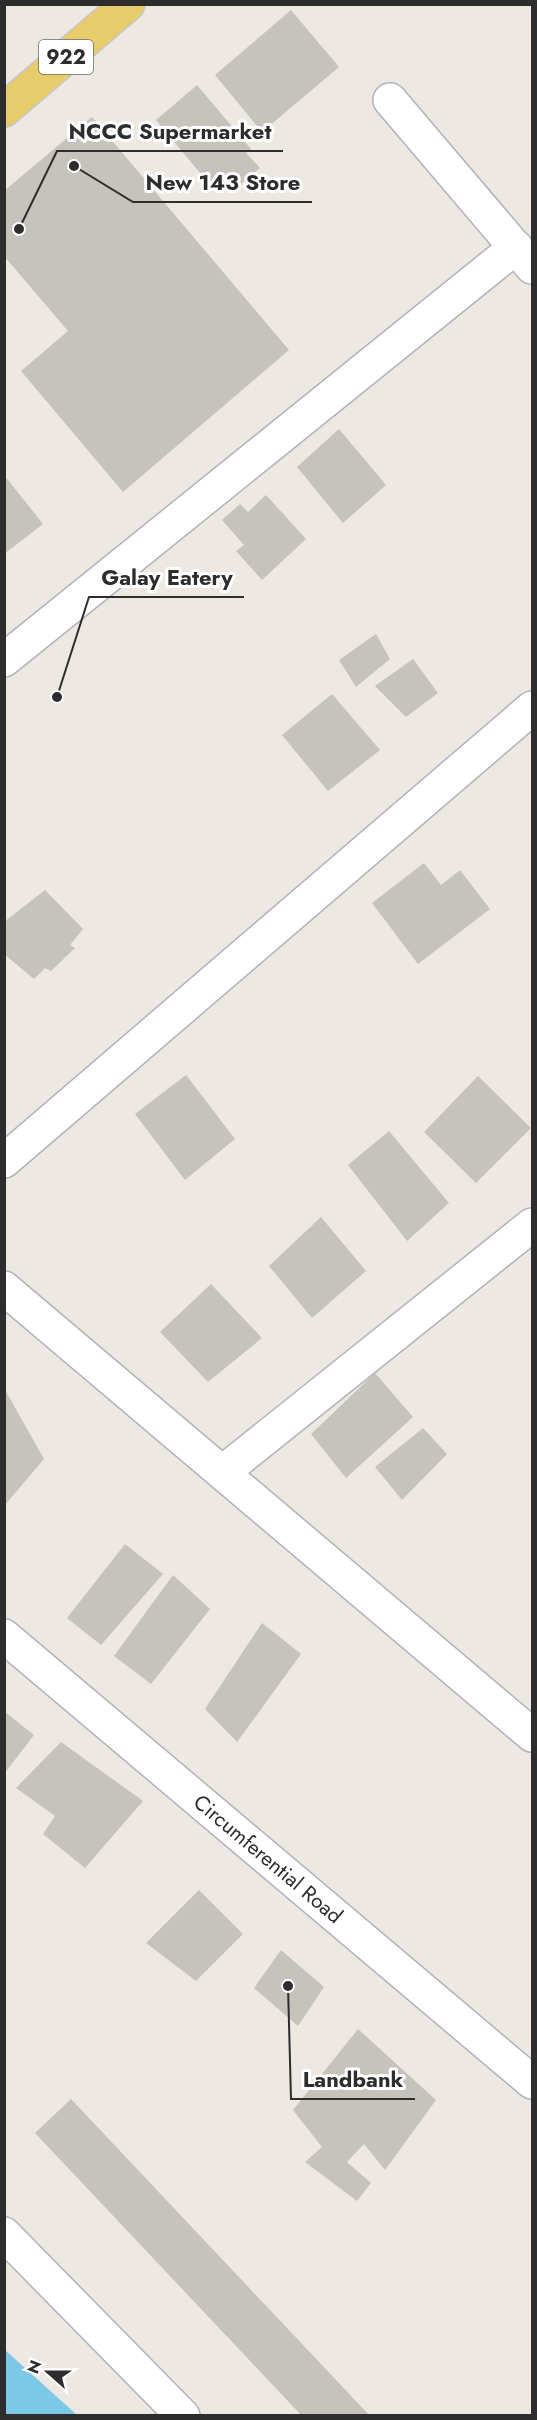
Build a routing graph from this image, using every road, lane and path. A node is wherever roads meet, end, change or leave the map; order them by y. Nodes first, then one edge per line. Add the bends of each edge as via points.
1 (128, 4) edge
2 (390, 99) dead end
3 (4, 110) edge
4 (524, 257) edge
5 (10, 646) edge
6 (532, 708) edge
7 (4, 1161) edge
8 (532, 1226) edge
9 (4, 1288) edge
10 (223, 1472) junction
11 (4, 1636) edge
12 (526, 1718) edge
13 (532, 2082) edge
14 (4, 2234) edge
15 (183, 2415) edge

1 - 3 main road, 922
2 - 4 street
4 - 5 street
6 - 7 street
8 - 10 street
9 - 10 street
10 - 12 street
11 - 13 street, Circumferential Road
14 - 15 street

